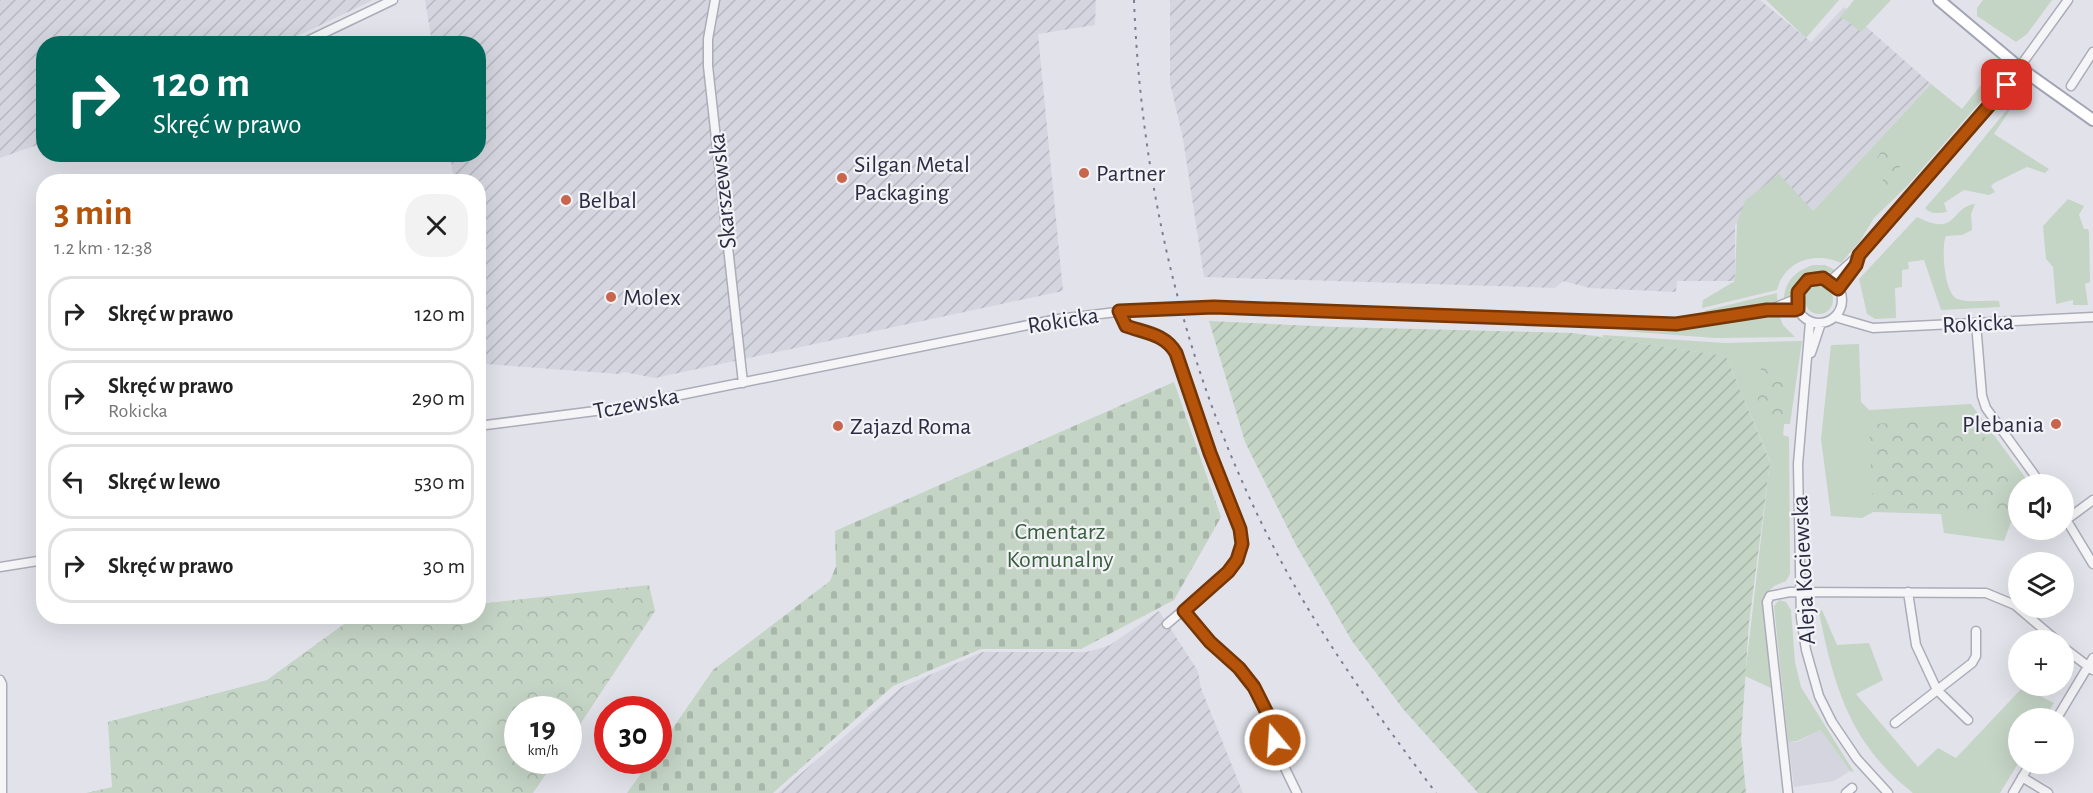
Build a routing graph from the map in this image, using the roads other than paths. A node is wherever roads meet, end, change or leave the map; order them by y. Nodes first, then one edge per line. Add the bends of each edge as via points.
1 (393, 0) edge
2 (715, 0) edge
3 (1939, 0) edge
4 (2067, 0) edge
5 (318, 36) edge
6 (2093, 51) edge
7 (2020, 68) junction
8 (2071, 86) dead end
9 (2093, 120) edge
10 (1859, 255) junction
11 (1830, 281) junction
12 (1838, 289) junction
13 (1796, 299) junction
14 (1840, 308) junction
15 (1798, 309) junction
16 (1767, 310) junction
17 (1119, 311) junction
18 (1835, 316) junction
19 (2093, 317) edge
20 (1810, 322) junction
21 (1821, 323) junction
22 (1976, 323) junction
23 (1862, 327) junction
24 (1809, 359) junction
25 (793, 372) joint
26 (743, 383) junction
27 (486, 425) edge
28 (2034, 474) edge
29 (2093, 500) edge
30 (2074, 512) edge
31 (2074, 533) edge
32 (36, 561) edge
33 (2093, 564) edge
34 (0, 567) edge
35 (1801, 592) junction
36 (1908, 592) junction
37 (1184, 611) junction
38 (1167, 624) dead end
39 (2044, 630) edge
40 (1976, 631) dead end
41 (2074, 654) edge
42 (2091, 665) edge
43 (0, 681) edge
44 (1937, 690) junction
45 (2063, 708) edge
46 (1968, 720) dead end
47 (1895, 723) dead end
48 (2024, 774) edge
49 (2022, 777) junction
50 (2, 793) edge
51 (1297, 793) edge
52 (1788, 793) edge
53 (1888, 793) edge
54 (2013, 793) edge
55 (2048, 793) edge

1 - 5 street
2 - 26 street, Skarszewska via 708,66
3 - 7 main road
4 - 7 street
6 - 8 street
7 - 9 main road
7 - 10 street
10 - 11 street
10 - 12 street
11 - 12 street
11 - 13 street via 1808,280
12 - 14 street
13 - 15 street
13 - 16 street, Rokicka
14 - 18 street
14 - 23 street
15 - 16 street, Rokicka
15 - 20 street
16 - 17 street, Rokicka, bridge via 1676,324 1214,307
17 - 25 street, Rokicka via 1058,319
17 - 37 street via 1126,326 1159,336 1176,353 1240,529 1242,544 1237,560
18 - 21 street
18 - 23 street, Rokicka
19 - 22 street, Rokicka
20 - 21 street
20 - 24 street, Aleja Kociewska
21 - 24 street, Aleja Kociewska
22 - 23 street, Rokicka
22 - 28 street via 1986,408
24 - 35 street, Aleja Kociewska via 1798,464
25 - 26 street, Tczewska
26 - 27 street, Tczewska via 611,409
29 - 30 street
31 - 33 street
32 - 34 street
35 - 36 street
35 - 52 street via 1774,594 1767,602
35 - 53 street, Aleja Kociewska via 1806,650 1819,696 1857,759
36 - 39 street via 1986,593 2012,603
36 - 44 street via 1916,645
37 - 38 street
37 - 51 street via 1254,687
40 - 44 street via 1976,656 1972,663
41 - 42 street
42 - 45 street
43 - 50 street
44 - 46 street
44 - 47 street
48 - 49 street
49 - 54 street
49 - 55 street

